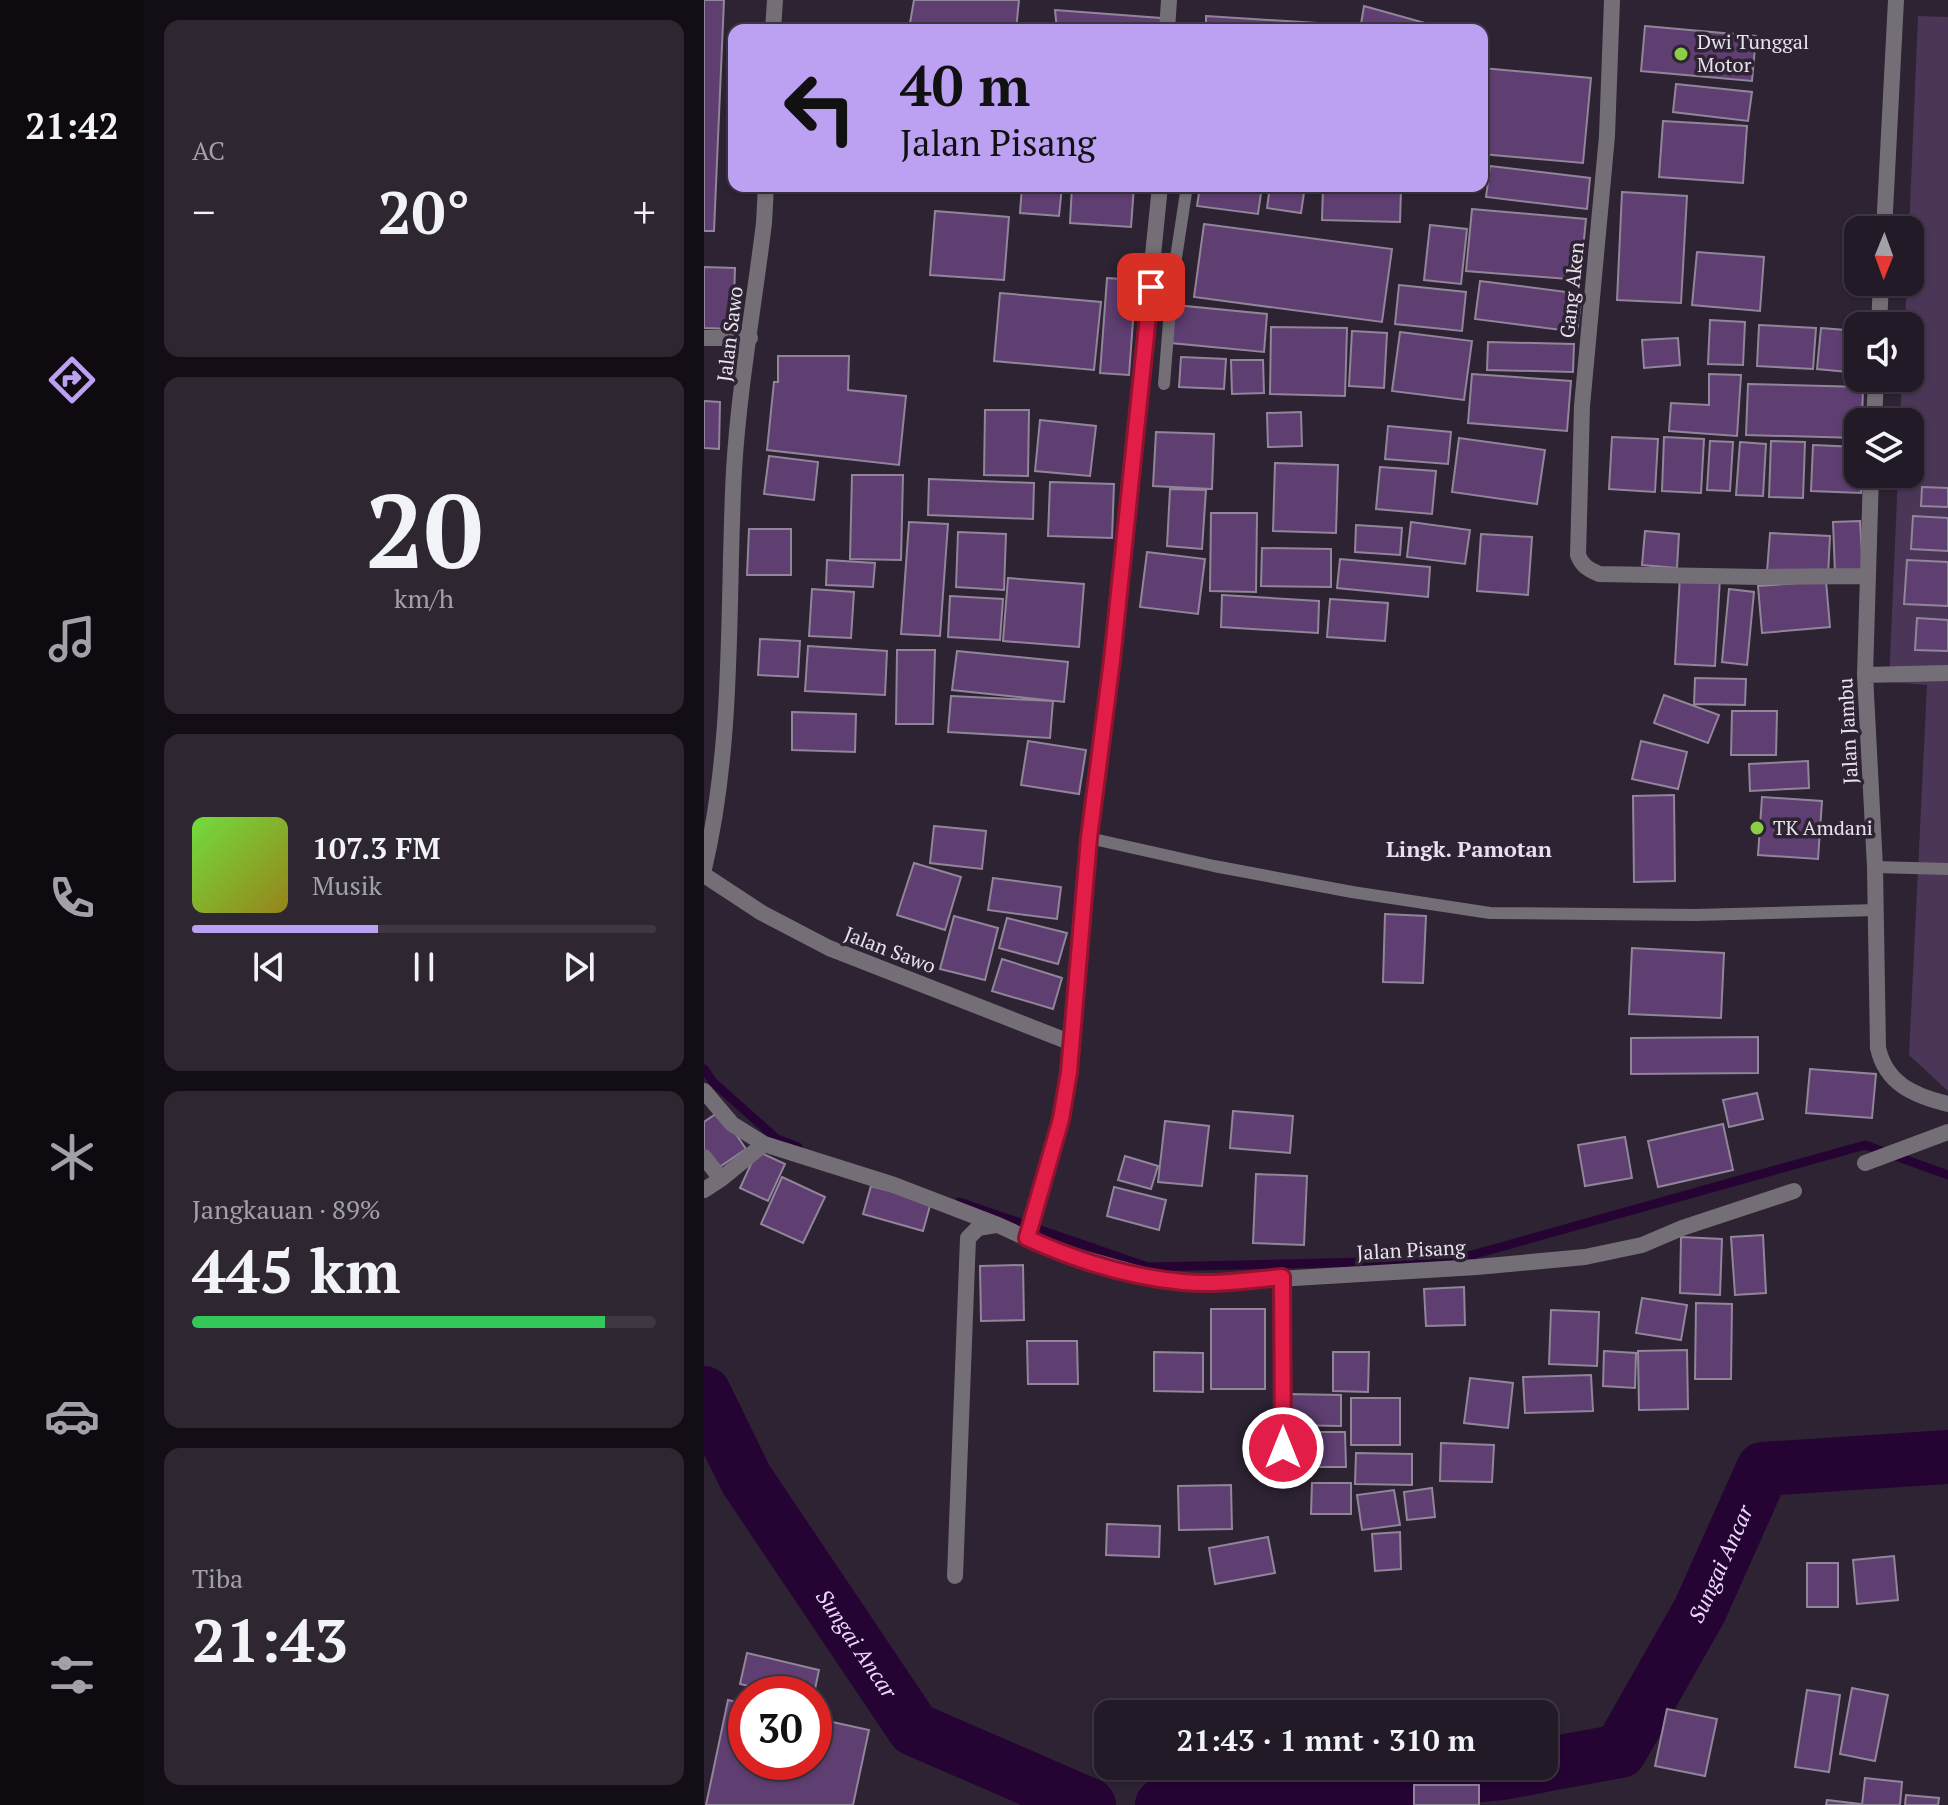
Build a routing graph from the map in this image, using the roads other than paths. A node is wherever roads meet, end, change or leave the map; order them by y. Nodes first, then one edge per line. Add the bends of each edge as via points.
1 (775, 0) edge
2 (1169, 0) edge
3 (1612, 0) edge
4 (1896, 0) edge
5 (773, 24) edge
6 (1167, 24) edge
7 (766, 192) edge
8 (1159, 192) edge
9 (1186, 192) edge
10 (1885, 216) edge
11 (704, 338) edge
12 (750, 338) junction
13 (1164, 384) dead end
14 (1870, 488) edge
15 (1866, 576) junction
16 (1948, 673) edge
17 (1865, 675) junction
18 (1089, 838) junction
19 (1875, 867) junction
20 (1948, 869) edge
21 (704, 872) edge
22 (1876, 910) junction
23 (1072, 1043) junction
24 (704, 1091) edge
25 (1941, 1102) edge
26 (1948, 1132) edge
27 (764, 1144) junction
28 (704, 1157) edge
29 (1865, 1163) dead end
30 (721, 1179) junction
31 (704, 1190) edge
32 (1794, 1191) dead end
33 (998, 1225) junction
34 (1028, 1234) junction
35 (1282, 1277) junction
36 (1283, 1448) dead end
37 (955, 1576) dead end

1 - 5 street
2 - 6 street
3 - 15 street, Gang Aken via 1607,136 1585,362 1578,555 1587,569 1599,574
4 - 10 street
7 - 12 street, Jalan Sawo
8 - 18 street
9 - 13 lane
11 - 12 street
12 - 21 street, Jalan Sawo via 734,467 725,715
14 - 15 street, Jalan Jambu
15 - 17 street, Jalan Jambu
16 - 17 street
17 - 19 street, Jalan Jambu
18 - 22 lane via 1244,872 1490,913
18 - 23 street
19 - 20 lane
19 - 22 street, Jalan Jambu
21 - 23 street, Jalan Sawo via 762,913 829,948
22 - 25 street, Jalan Jambu via 1880,1057 1902,1087
23 - 34 street via 1061,1119
24 - 27 street, Jalan Pisang via 732,1124
26 - 29 street
27 - 30 street
27 - 33 street, Jalan Pisang
28 - 30 street
30 - 31 street
32 - 35 street, Jalan Pisang via 1642,1245 1585,1257
33 - 34 street, Jalan Pisang
33 - 37 street via 978,1228 968,1238
34 - 35 street, Jalan Pisang via 1053,1250 1154,1278 1211,1283
35 - 36 street

